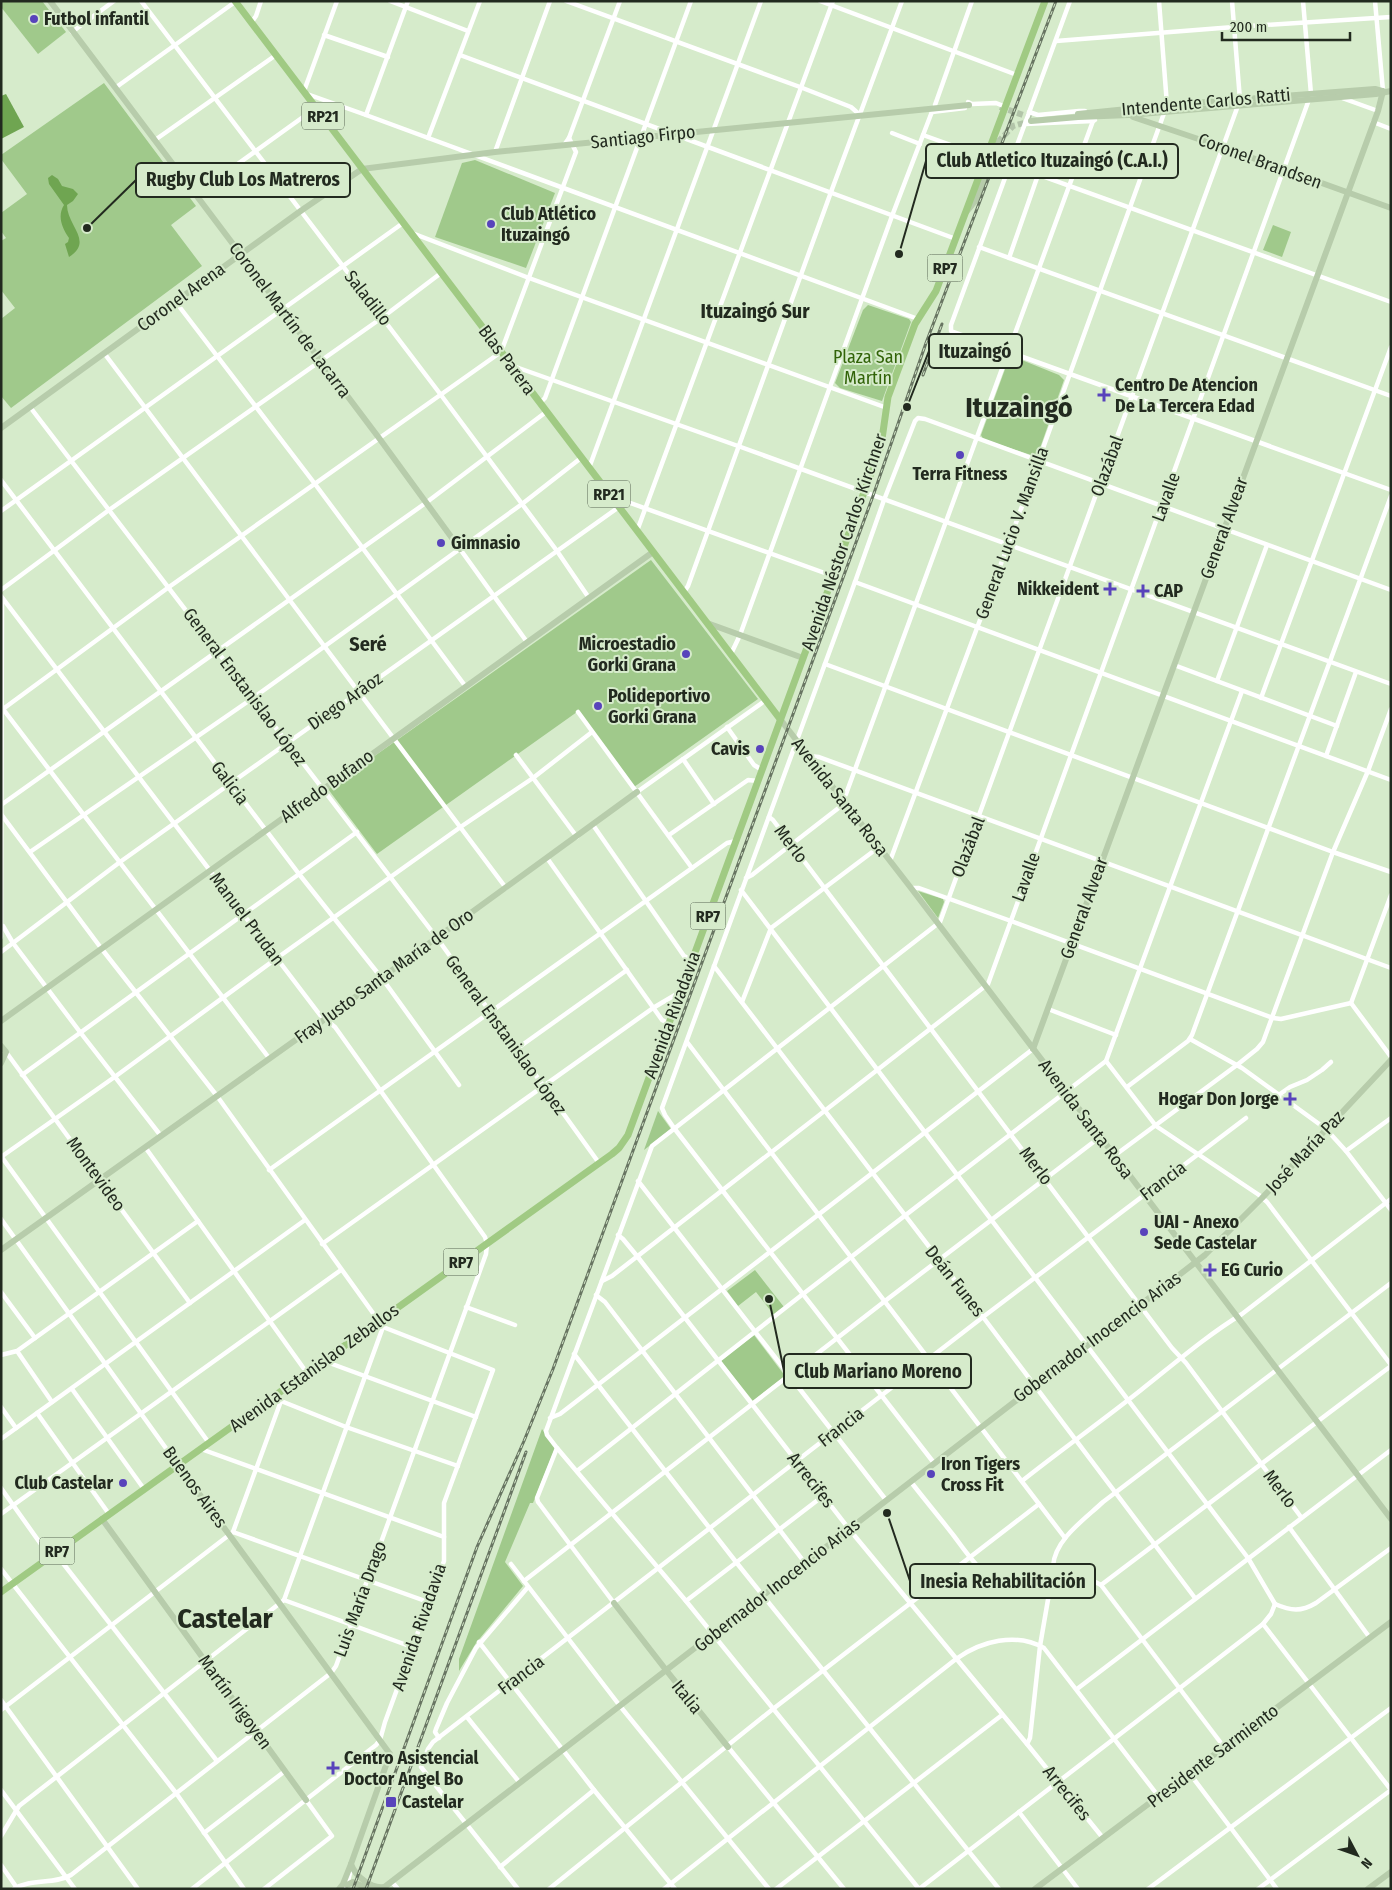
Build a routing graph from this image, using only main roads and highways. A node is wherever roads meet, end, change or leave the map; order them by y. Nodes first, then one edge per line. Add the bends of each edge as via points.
1 (1044, 1) edge
2 (235, 2) edge
3 (780, 719) junction
4 (624, 1141) joint
5 (1, 1592) edge

1 - 3 main road, Avenida Néstor Carlos Kirchner / RP7 via 936,291 918,319 888,397 881,446
2 - 3 main road, Blas Parera / RP21
3 - 4 main road, Avenida Rivadavia / RP7
4 - 5 main road, Avenida Estanislao Zeballos / RP7 via 612,1154 380,1324

